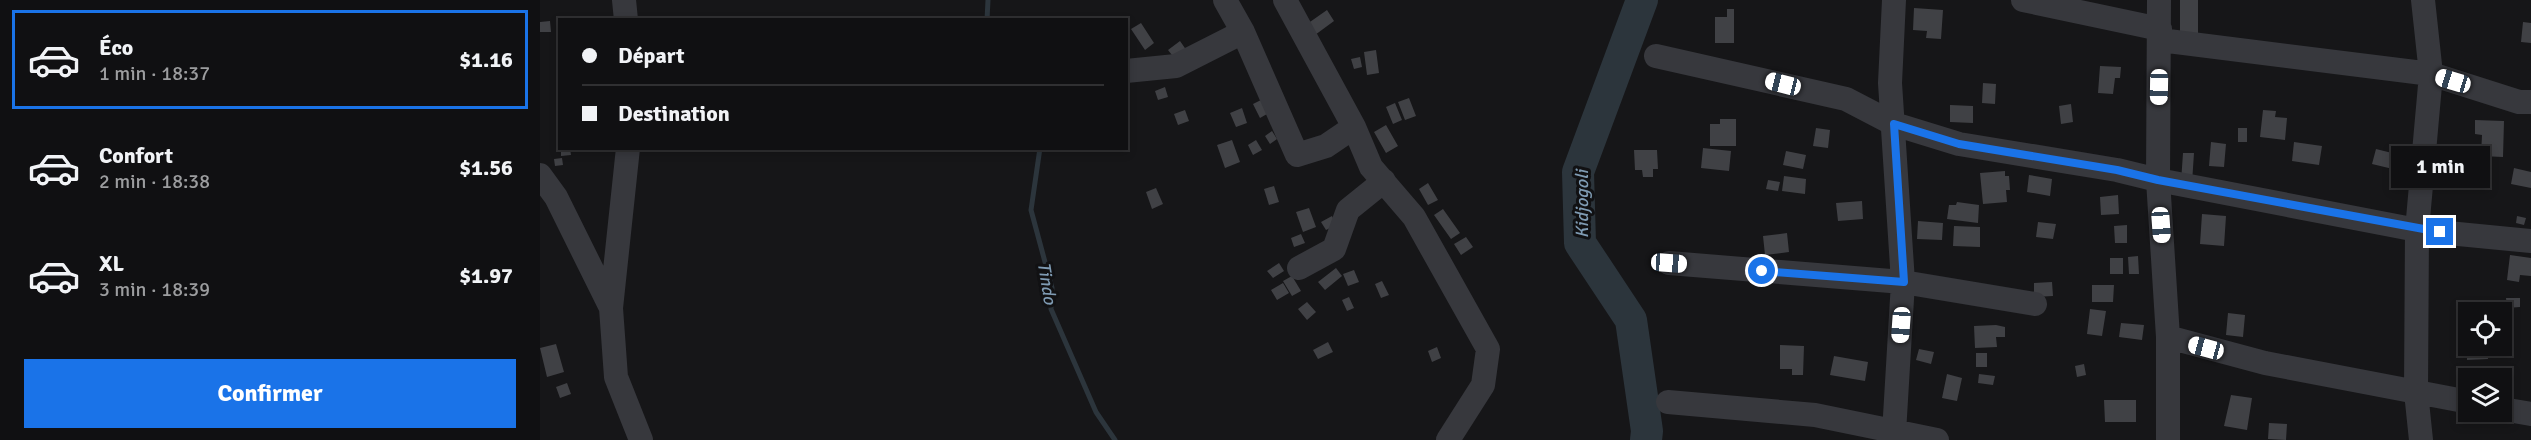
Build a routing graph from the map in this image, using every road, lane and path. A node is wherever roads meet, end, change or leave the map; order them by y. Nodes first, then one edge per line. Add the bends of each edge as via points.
1 (624, 0) edge
2 (1225, 0) edge
3 (1285, 0) edge
4 (1894, 0) edge
5 (2023, 0) edge
6 (2159, 0) edge
7 (2423, 0) edge
8 (626, 18) edge
9 (1243, 32) junction
10 (2160, 34) junction
11 (1656, 56) dead end
12 (1128, 71) edge
13 (2431, 74) junction
14 (2531, 102) edge
15 (1894, 124) junction
16 (1354, 127) junction
17 (628, 150) edge
18 (540, 175) edge
19 (2158, 180) junction
20 (1384, 181) junction
21 (2417, 230) junction
22 (2531, 241) edge
23 (1669, 263) dead end
24 (1299, 268) dead end
25 (1904, 282) junction
26 (2035, 304) dead end
27 (610, 308) junction
28 (2168, 337) junction
29 (2416, 392) junction
30 (2458, 400) edge
31 (1668, 402) dead end
32 (2512, 411) edge
33 (2531, 414) edge
34 (1894, 433) junction
35 (641, 440) edge
36 (1448, 440) edge
37 (1937, 440) edge
38 (2168, 440) edge
39 (2421, 440) edge

1 - 8 street
2 - 9 street
3 - 16 street
4 - 15 street via 1890,83
5 - 10 street
6 - 10 street
7 - 13 street
9 - 12 street via 1176,66
9 - 16 street via 1297,155 1326,146
10 - 13 street
10 - 19 street
11 - 15 street via 1846,99
13 - 14 street via 2519,102
13 - 21 street
15 - 19 street via 1959,144
15 - 25 street
16 - 20 street via 1371,167
17 - 27 street
18 - 27 street via 556,197
19 - 21 street
19 - 28 street
20 - 24 street via 1348,210 1334,249
20 - 36 street via 1414,216 1488,349 1483,385
21 - 22 street
21 - 29 street
23 - 25 street
25 - 26 street
25 - 34 street
27 - 35 street via 616,377
28 - 29 street via 2265,363
28 - 38 street
29 - 30 street
29 - 39 street
31 - 34 street via 1815,414
32 - 33 street
34 - 37 street

